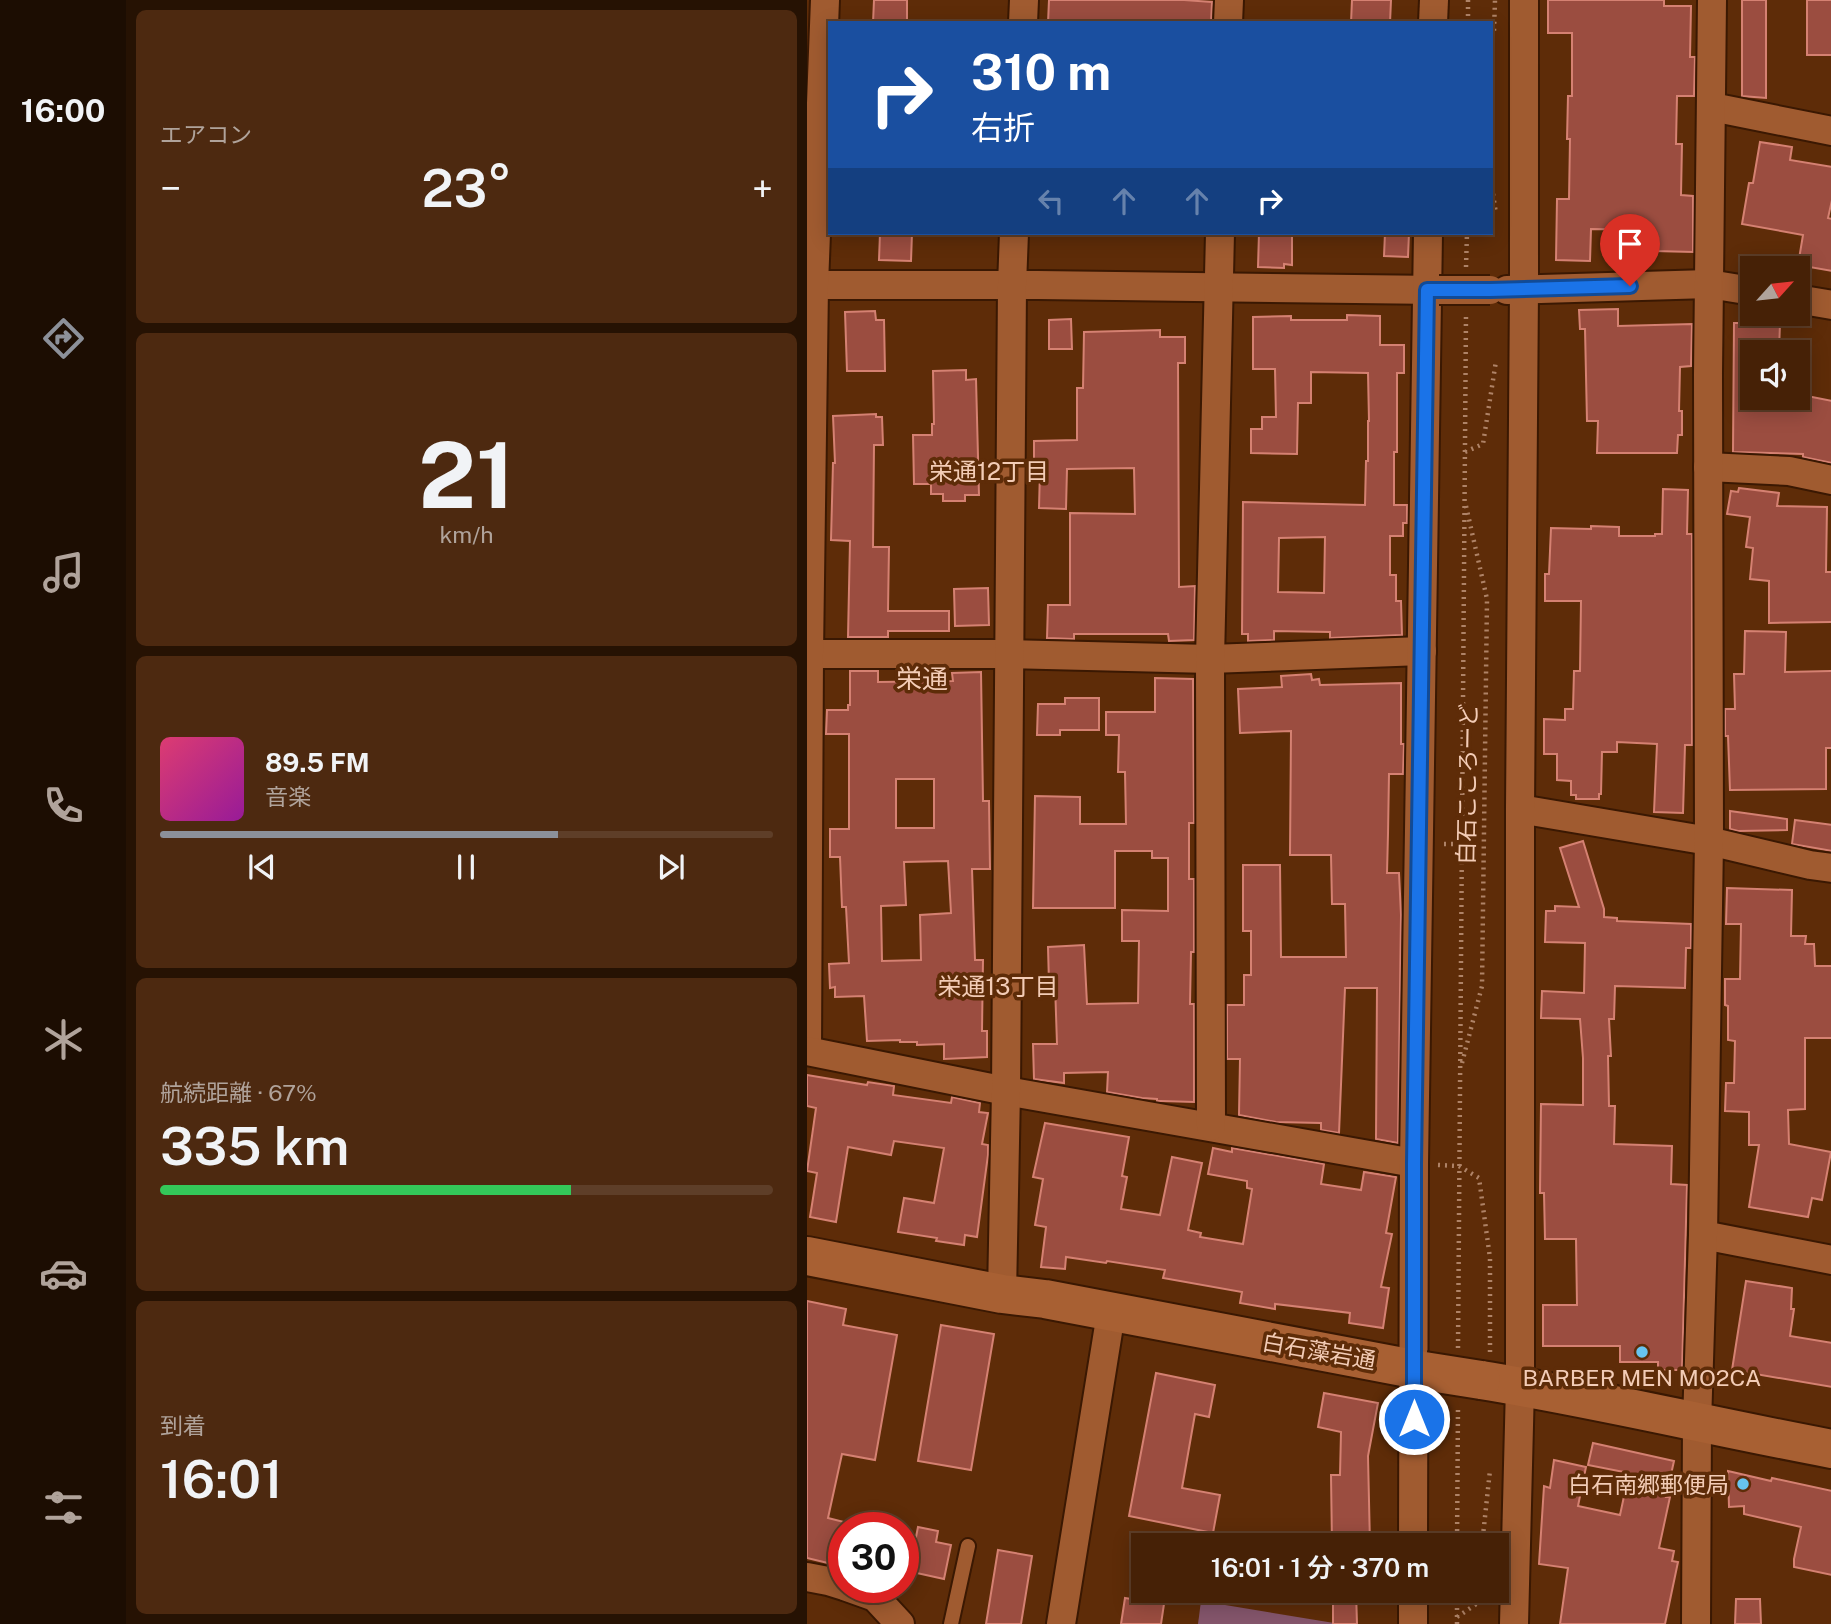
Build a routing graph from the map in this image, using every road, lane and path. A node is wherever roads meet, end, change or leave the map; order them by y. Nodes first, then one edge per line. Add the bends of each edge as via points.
1 (825, 0) edge
2 (1024, 0) edge
3 (1229, 0) edge
4 (1434, 0) edge
5 (1469, 0) edge
6 (1495, 0) edge
7 (1524, 0) edge
8 (1712, 0) edge
9 (1023, 21) edge
10 (1228, 21) edge
11 (1433, 21) edge
12 (1468, 21) edge
13 (1493, 33) edge
14 (1712, 107) junction
15 (1831, 131) edge
16 (1014, 235) edge
17 (1220, 235) edge
18 (1428, 235) edge
19 (1467, 235) edge
20 (1466, 270) dead end
21 (1709, 284) junction
22 (811, 285) edge
23 (1012, 285) junction
24 (1218, 287) junction
25 (1524, 289) junction
26 (1740, 289) edge
27 (1433, 290) junction
28 (1810, 301) edge
29 (1831, 305) edge
30 (1466, 310) dead end
31 (1497, 354) dead end
32 (1465, 452) junction
33 (1708, 467) junction
34 (1831, 480) edge
35 (1464, 498) junction
36 (1422, 651) junction
37 (808, 654) edge
38 (1010, 654) junction
39 (1210, 659) junction
40 (1520, 809) junction
41 (1709, 841) junction
42 (1831, 868) edge
43 (807, 1051) edge
44 (1460, 1070) junction
45 (1006, 1091) junction
46 (1211, 1126) junction
47 (1414, 1163) junction
48 (1459, 1166) junction
49 (1703, 1235) junction
50 (807, 1256) edge
51 (1831, 1260) edge
52 (1002, 1294) junction
53 (1111, 1313) junction
54 (1464, 1378) junction
55 (1697, 1423) junction
56 (1831, 1449) edge
57 (1417, 1533) edge
58 (1458, 1533) edge
59 (968, 1546) dead end
60 (807, 1577) edge
61 (828, 1581) edge
62 (881, 1603) edge
63 (1413, 1603) edge
64 (1457, 1603) edge
65 (1475, 1603) edge
66 (1457, 1617) junction
67 (900, 1624) edge
68 (951, 1624) edge
69 (1061, 1624) edge
70 (1413, 1624) edge
71 (1457, 1624) edge
72 (1514, 1624) edge
73 (1696, 1624) edge

1 - 22 street
2 - 9 street
3 - 10 street
4 - 11 street
5 - 12 path
6 - 13 path
7 - 25 street
8 - 14 street
14 - 15 street
14 - 21 street
16 - 23 street
17 - 24 street
18 - 27 street
19 - 20 path
21 - 25 street
21 - 26 street
21 - 33 street
22 - 23 street
22 - 37 street
23 - 24 street
23 - 38 street
24 - 27 street
24 - 39 street
25 - 27 street, bridge
25 - 40 street
27 - 36 street
28 - 29 street
30 - 32 path, 白石こころーど
31 - 32 path via 1483,444
32 - 35 path, 白石こころーど
33 - 34 street via 1789,471
33 - 41 street
35 - 44 path, 白石こころーど
35 - 44 path, 白石こころーど via 1487,599 1482,986
36 - 39 street
36 - 47 street
37 - 38 street
37 - 43 street
38 - 39 street
38 - 45 street
39 - 46 street
40 - 41 street
40 - 54 street
41 - 42 street
41 - 49 street
43 - 45 street
44 - 48 path, 白石こころーど
45 - 46 street
45 - 52 street
46 - 47 street
47 - 54 street
48 - 54 path, 白石こころーど
48 - 54 path via 1479,1178 1489,1258
49 - 51 street
49 - 55 street
50 - 52 main road, 白石藻岩通
52 - 53 main road, 白石藻岩通
53 - 54 main road, 白石藻岩通
53 - 69 street
54 - 55 main road, 白石藻岩通
54 - 57 street
54 - 58 path, 白石こころーど
54 - 72 street
55 - 56 main road, 白石藻岩通
55 - 73 street
59 - 68 lane
60 - 61 street
62 - 67 street
63 - 70 street
64 - 66 path
65 - 66 path
66 - 71 path

